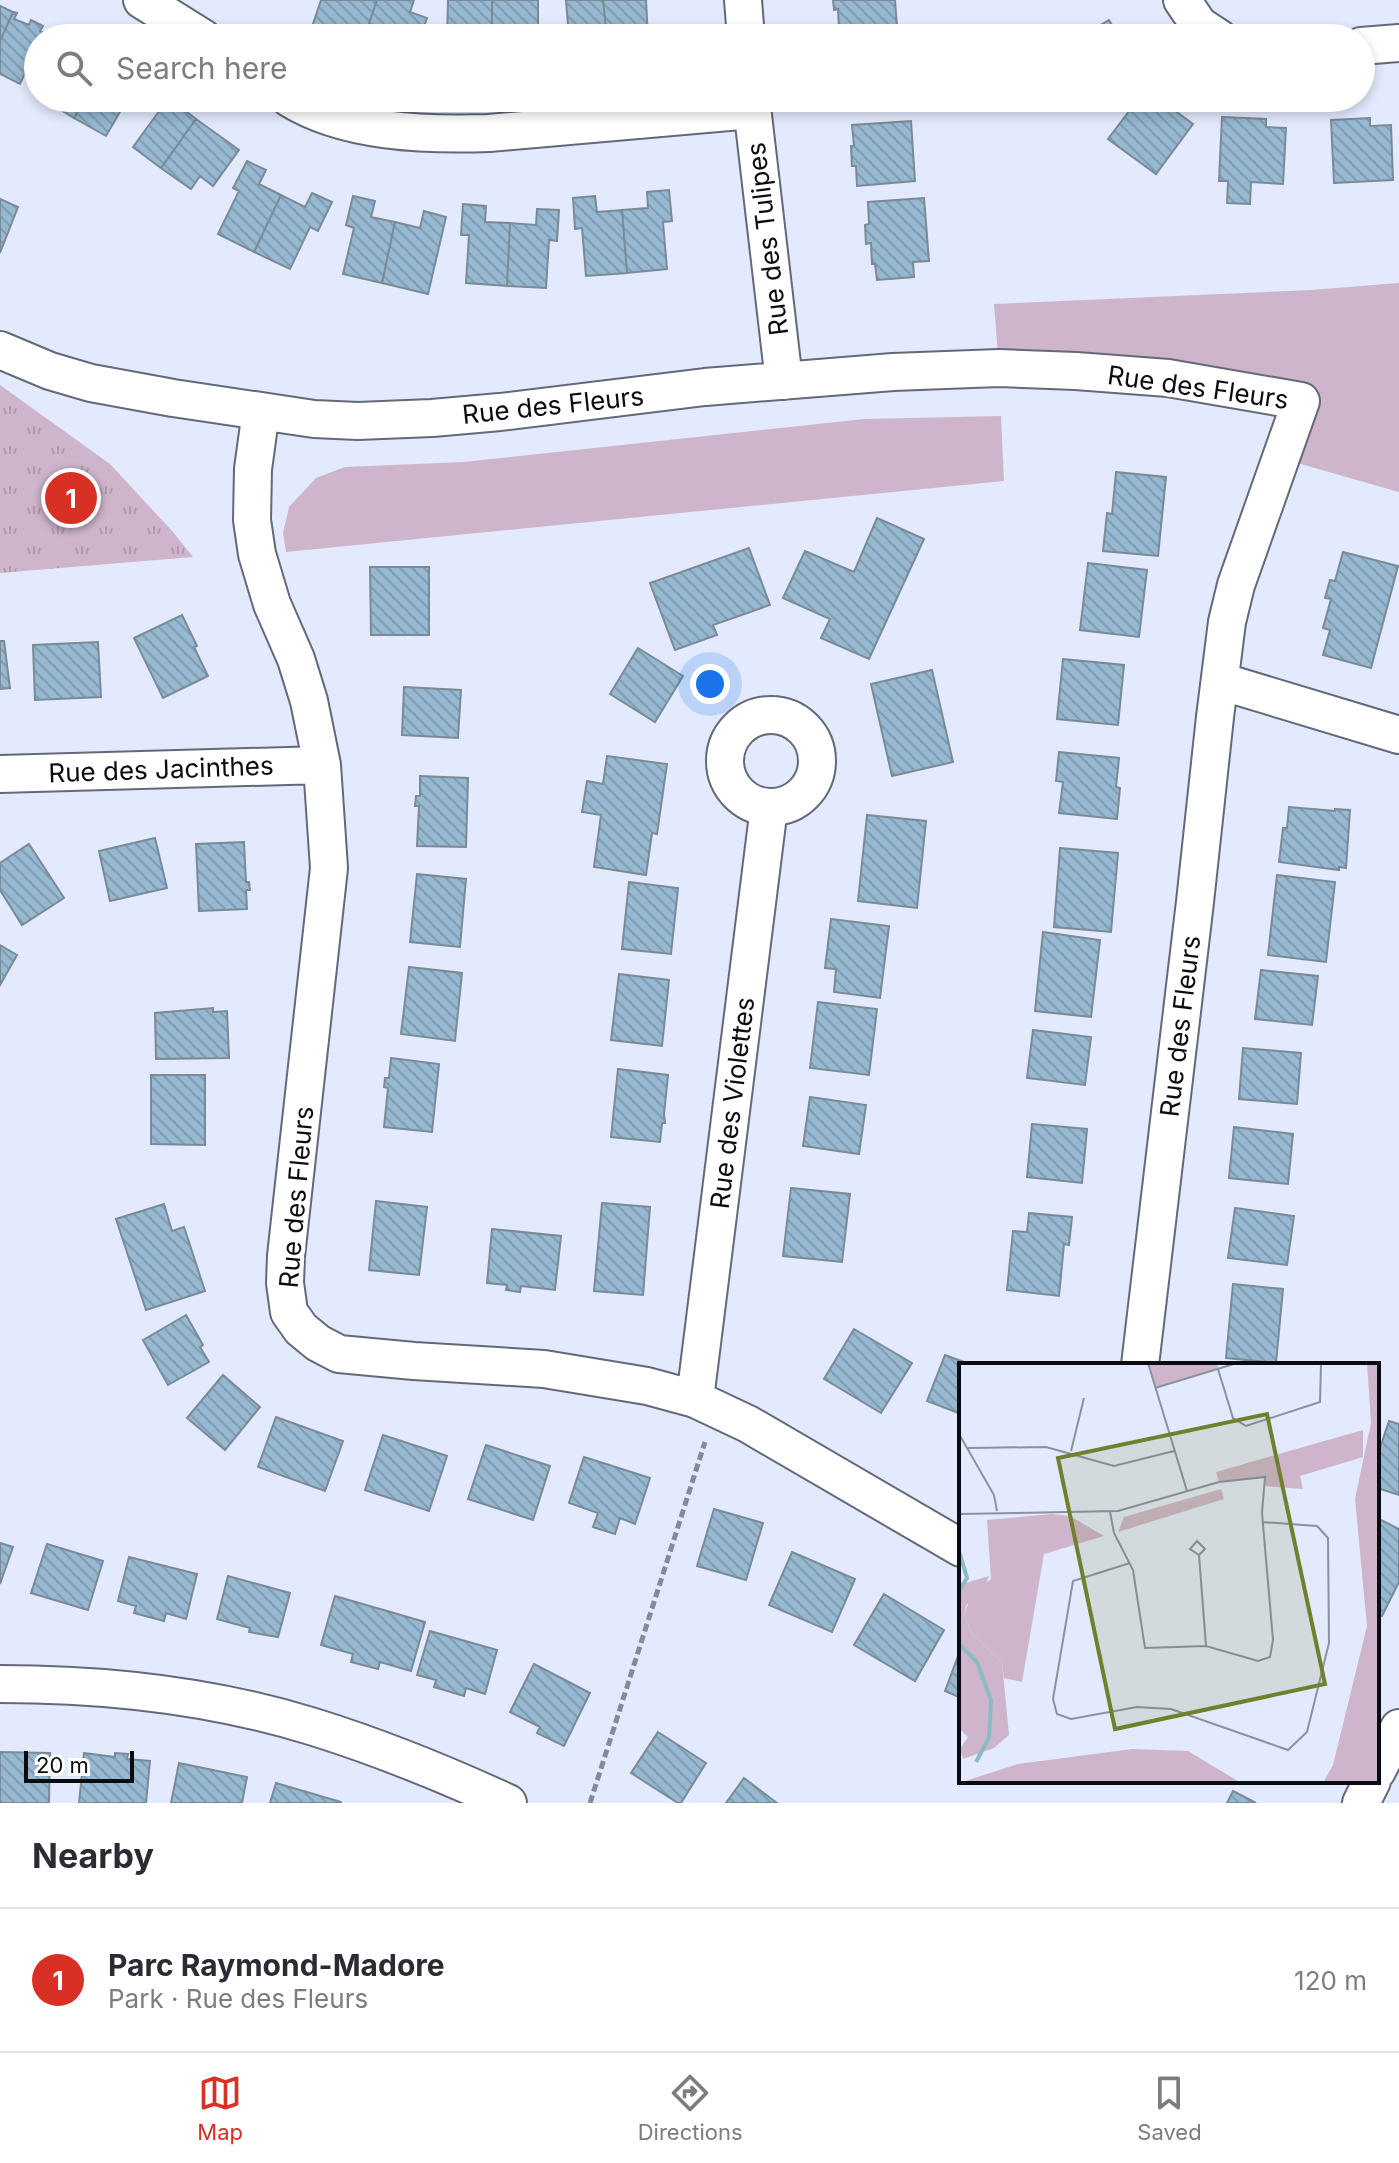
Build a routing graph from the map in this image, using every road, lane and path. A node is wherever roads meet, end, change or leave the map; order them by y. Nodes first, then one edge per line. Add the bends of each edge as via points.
1 (142, 0) edge
2 (743, 0) edge
3 (1182, 0) edge
4 (181, 24) edge
5 (745, 24) edge
6 (1198, 24) edge
7 (1399, 43) edge
8 (1375, 45) edge
9 (318, 112) edge
10 (679, 112) edge
11 (753, 112) edge
12 (0, 350) edge
13 (784, 381) junction
14 (261, 411) junction
15 (1220, 681) junction
16 (1399, 735) edge
17 (322, 765) junction
18 (0, 774) edge
19 (769, 807) dead end
20 (1140, 1363) edge
21 (706, 1403) junction
22 (959, 1547) edge
23 (0, 1684) edge
24 (1399, 1728) edge
25 (1379, 1767) edge
26 (1371, 1783) edge
27 (508, 1803) edge
28 (590, 1803) edge
29 (1361, 1803) edge

1 - 4 street
2 - 5 street
3 - 6 street
7 - 8 street
9 - 10 street via 407,132 449,134
11 - 13 street, Rue des Tulipes
12 - 14 street, Rue des Fleurs via 91,383
13 - 14 street, Rue des Fleurs via 432,418 358,421
13 - 15 street, Rue des Fleurs via 893,372 1076,371 1168,378 1301,401 1236,585
14 - 17 street, Rue des Fleurs via 253,469 257,554 301,673
15 - 16 street
15 - 20 street, Rue des Fleurs
17 - 18 street, Rue des Jacinthes
17 - 21 street, Rue des Fleurs via 329,868 286,1256 289,1312 301,1329 339,1354 544,1369 622,1381
19 - 21 street, Rue des Violettes
21 - 22 street, Rue des Fleurs
21 - 28 path
23 - 27 street via 169,1695 245,1709 383,1750
24 - 25 street
26 - 29 street

